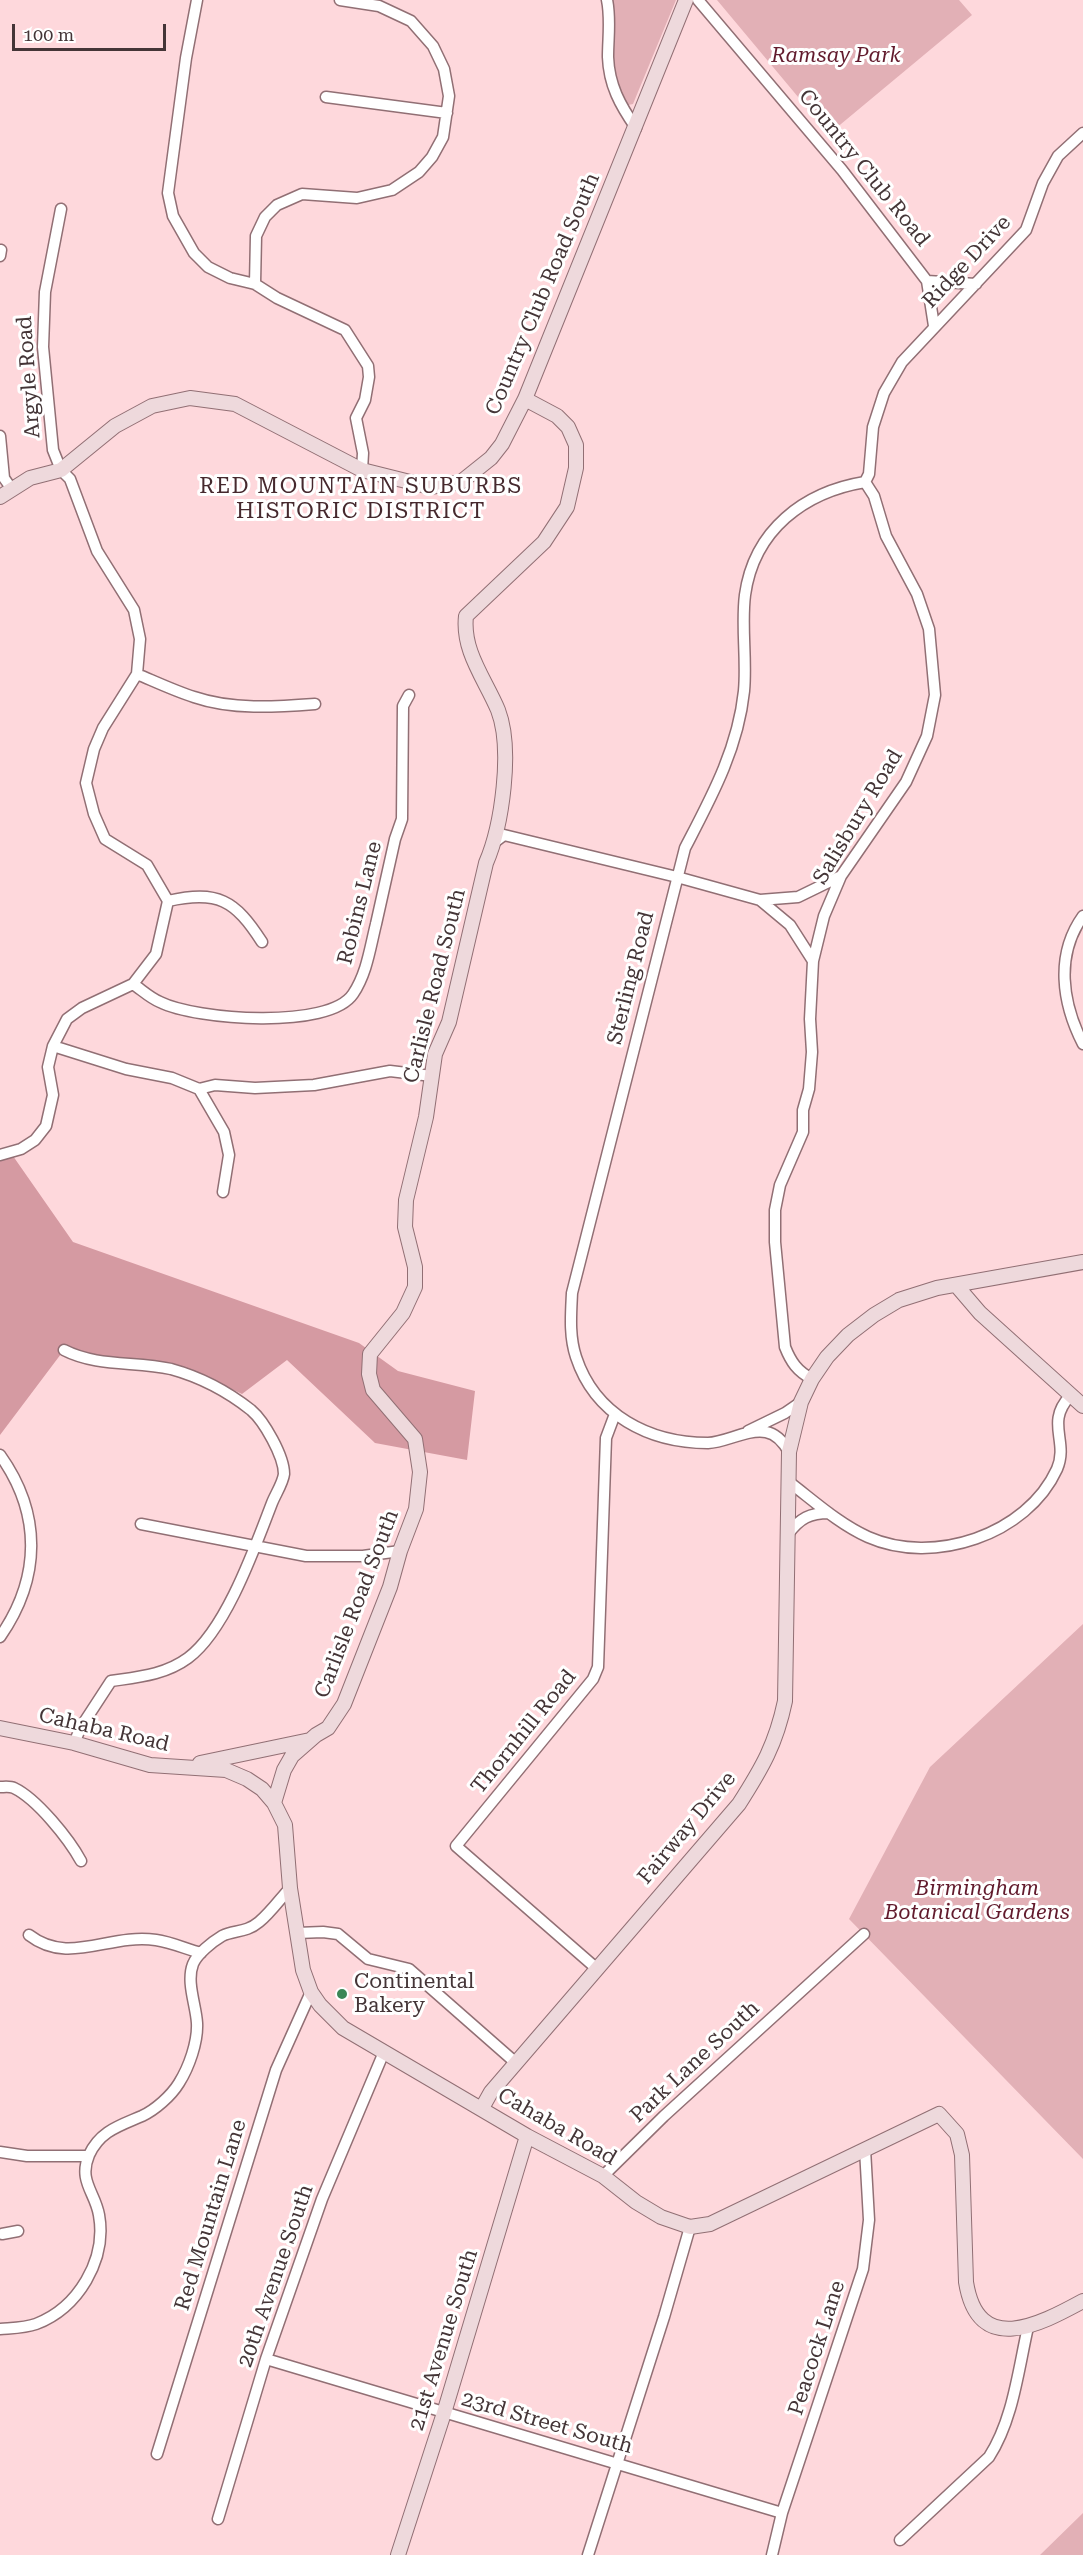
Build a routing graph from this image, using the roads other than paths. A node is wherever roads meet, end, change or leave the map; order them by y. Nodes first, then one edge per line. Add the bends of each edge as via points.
1 (197, 0) edge
2 (340, 0) edge
3 (607, 0) edge
4 (686, 0) edge
5 (699, 0) edge
6 (326, 97) dead end
7 (447, 113) junction
8 (636, 128) junction
9 (1083, 133) edge
10 (62, 209) dead end
11 (927, 281) junction
12 (255, 284) junction
13 (976, 284) junction
14 (934, 326) junction
15 (525, 399) junction
16 (0, 436) edge
17 (61, 470) junction
18 (362, 471) junction
19 (866, 482) junction
20 (11, 488) junction
21 (0, 497) edge
22 (137, 674) junction
23 (409, 695) dead end
24 (315, 704) dead end
25 (496, 841) junction
26 (841, 876) junction
27 (677, 877) junction
28 (760, 900) junction
29 (168, 901) junction
30 (1083, 916) edge
31 (262, 942) dead end
32 (813, 961) junction
33 (133, 984) junction
34 (1083, 1044) edge
35 (53, 1046) junction
36 (432, 1076) junction
37 (199, 1089) junction
38 (0, 1155) edge
39 (223, 1192) dead end
40 (1083, 1262) edge
41 (956, 1285) junction
42 (64, 1350) dead end
43 (812, 1379) junction
44 (1070, 1396) junction
45 (801, 1402) junction
46 (1083, 1406) edge
47 (615, 1414) junction
48 (737, 1436) junction
49 (789, 1452) junction
50 (0, 1455) edge
51 (789, 1482) junction
52 (829, 1513) junction
53 (141, 1524) dead end
54 (788, 1534) junction
55 (255, 1546) junction
56 (400, 1551) junction
57 (0, 1637) edge
58 (0, 1728) edge
59 (310, 1740) junction
60 (74, 1743) junction
61 (180, 1768) junction
62 (0, 1787) edge
63 (274, 1803) junction
64 (81, 1861) dead end
65 (290, 1888) junction
66 (297, 1934) junction
67 (864, 1934) dead end
68 (29, 1935) dead end
69 (201, 1953) junction
70 (596, 1968) junction
71 (311, 1992) junction
72 (384, 2052) junction
73 (516, 2063) junction
74 (482, 2108) junction
75 (527, 2136) junction
76 (865, 2149) junction
77 (0, 2152) edge
78 (88, 2157) junction
79 (603, 2176) junction
80 (690, 2227) junction
81 (18, 2231) dead end
82 (2, 2234) dead end
83 (1083, 2301) edge
84 (1028, 2327) junction
85 (0, 2329) edge
86 (266, 2359) junction
87 (444, 2413) junction
88 (157, 2454) dead end
89 (616, 2463) junction
90 (782, 2514) junction
91 (218, 2519) dead end
92 (900, 2540) dead end
93 (398, 2555) edge
94 (588, 2555) edge
95 (772, 2555) edge

1 - 12 street via 168,193 173,216 194,253 208,267
2 - 7 street via 379,6 411,21 433,46 444,69 449,96
3 - 8 street via 611,82 619,105
4 - 8 street, Country Club Road South
5 - 11 street, Country Club Road via 842,170
6 - 7 street
7 - 12 street via 443,137 432,157 419,172 392,190 357,198 302,194 277,205 265,217 256,236
8 - 15 street, Country Club Road South
9 - 13 street, Ridge Drive via 1058,156 1043,183 1026,230
10 - 17 street, Argyle Road via 45,292 43,347 53,450
11 - 13 street
11 - 14 street, Country Club Road
12 - 18 street via 345,330 363,354 369,377 365,400 356,418 363,453
13 - 14 street, Ridge Drive
14 - 19 street via 902,362 884,393 873,427
15 - 18 street, Country Club Road South via 502,444 461,482 430,487
15 - 25 street, Carlisle Road South via 557,416 568,427 576,446 576,468 567,507 544,542 466,616 464,632 468,647 499,713 506,758
16 - 20 street via 4,478
17 - 18 street, Country Club Road South via 124,421 152,406 190,398 235,404
17 - 20 street
17 - 22 street, Argyle Road via 70,479 97,551 134,610 140,639
19 - 26 street, Salisbury Road via 885,536 920,603 928,629 935,695 927,736 906,782
19 - 27 street, Sterling Road via 812,498 779,522 760,547 745,596 744,691 733,747 719,784 685,848
20 - 21 street
22 - 24 street via 221,704
22 - 29 street via 103,728 86,783 105,838 147,865
23 - 33 street, Robins Lane via 403,706 402,819 365,972 352,995 335,1009 317,1015 263,1018 210,1015 160,1003
25 - 27 street via 504,835
25 - 36 street, Carlisle Road South via 486,863
26 - 28 street via 798,897
26 - 32 street, Salisbury Road via 824,916
27 - 28 street
27 - 47 street, Sterling Road via 572,1293 570,1326 576,1357 591,1387
28 - 32 street via 790,925
29 - 31 street via 212,897 234,906
29 - 33 street via 156,954
30 - 34 street via 1072,932 1064,966 1074,1025
32 - 43 street, Salisbury Road via 812,1052 803,1132 780,1185 775,1210 785,1347 792,1363
33 - 35 street via 82,1008 68,1019
35 - 37 street
35 - 38 street via 48,1067 53,1095 46,1126 21,1149
36 - 37 street via 390,1071 314,1084 255,1088 215,1085
36 - 56 street, Carlisle Road South via 406,1200 405,1227 415,1267 415,1287 404,1313 370,1354 369,1374 374,1390 415,1439 420,1472 416,1509
37 - 39 street via 224,1132 229,1155
40 - 41 street
41 - 43 street via 899,1300 874,1315 848,1335
41 - 44 street via 980,1313
42 - 55 street via 80,1358 169,1369 209,1382 253,1412 276,1444 284,1474
43 - 45 street, Fairway Drive
44 - 46 street
44 - 52 street via 1060,1407 1057,1418 1058,1466 1047,1486 1009,1524 982,1538 916,1548 891,1545 867,1536
45 - 48 street, Sterling Road
45 - 49 street, Fairway Drive
47 - 48 street, Sterling Road via 654,1436 682,1443 712,1443
47 - 70 street, Thornhill Road via 606,1438 598,1667 593,1679 456,1846
48 - 49 street, Sterling Road via 768,1432 782,1441
49 - 51 street, Fairway Drive
50 - 57 street via 27,1506 33,1542 24,1590
51 - 52 street
51 - 54 street, Fairway Drive
52 - 54 street via 805,1517
53 - 55 street
54 - 70 street, Fairway Drive via 785,1701 771,1752 739,1804
55 - 56 street via 306,1556 363,1556
55 - 60 street via 220,1619 202,1646 160,1673 111,1682
56 - 59 street, Carlisle Road South via 344,1704 328,1728
58 - 60 street, Cahaba Road
59 - 61 street
59 - 63 street, Carlisle Road South via 292,1756 284,1770
60 - 61 street, Cahaba Road via 150,1765
61 - 63 street, Cahaba Road via 226,1770 247,1779
62 - 64 street via 13,1787 33,1803 69,1839
63 - 65 street, Cahaba Road via 285,1825
65 - 66 street, Cahaba Road
65 - 69 street via 259,1922 242,1933 223,1935
66 - 71 street, Cahaba Road
66 - 73 street via 338,1934 368,1959 409,1969
67 - 79 street, Park Lane South
68 - 69 street via 42,1945 62,1950 116,1940 155,1940
69 - 78 street via 193,1965 191,1979 197,2025 190,2060 179,2084 144,2115 100,2136
70 - 73 street, Fairway Drive
71 - 72 street, Cahaba Road via 343,2028
71 - 88 street, Red Mountain Lane via 276,2070
72 - 74 street, Cahaba Road
72 - 86 street, 20th Avenue South via 322,2199
73 - 74 street, Fairway Drive
74 - 75 street, Cahaba Road
75 - 79 street, Cahaba Road
75 - 87 street, 21st Avenue South
76 - 80 street via 710,2224
76 - 84 street via 939,2114 957,2134 962,2155 969,2302 980,2317 995,2326 1011,2330
76 - 90 street, Peacock Lane via 869,2220 862,2269
77 - 78 street
78 - 85 street via 87,2186 99,2214 100,2241 94,2265 81,2290 58,2314 34,2325
79 - 80 street, Cahaba Road via 661,2217
80 - 89 street
81 - 82 street
83 - 84 street
84 - 92 street via 1007,2420 997,2445
86 - 87 street, 23rd Street South
86 - 91 street, 20th Avenue South
87 - 89 street, 23rd Street South
87 - 93 street, 21st Avenue South
89 - 90 street, 23rd Street South
89 - 94 street
90 - 95 street, Peacock Lane

